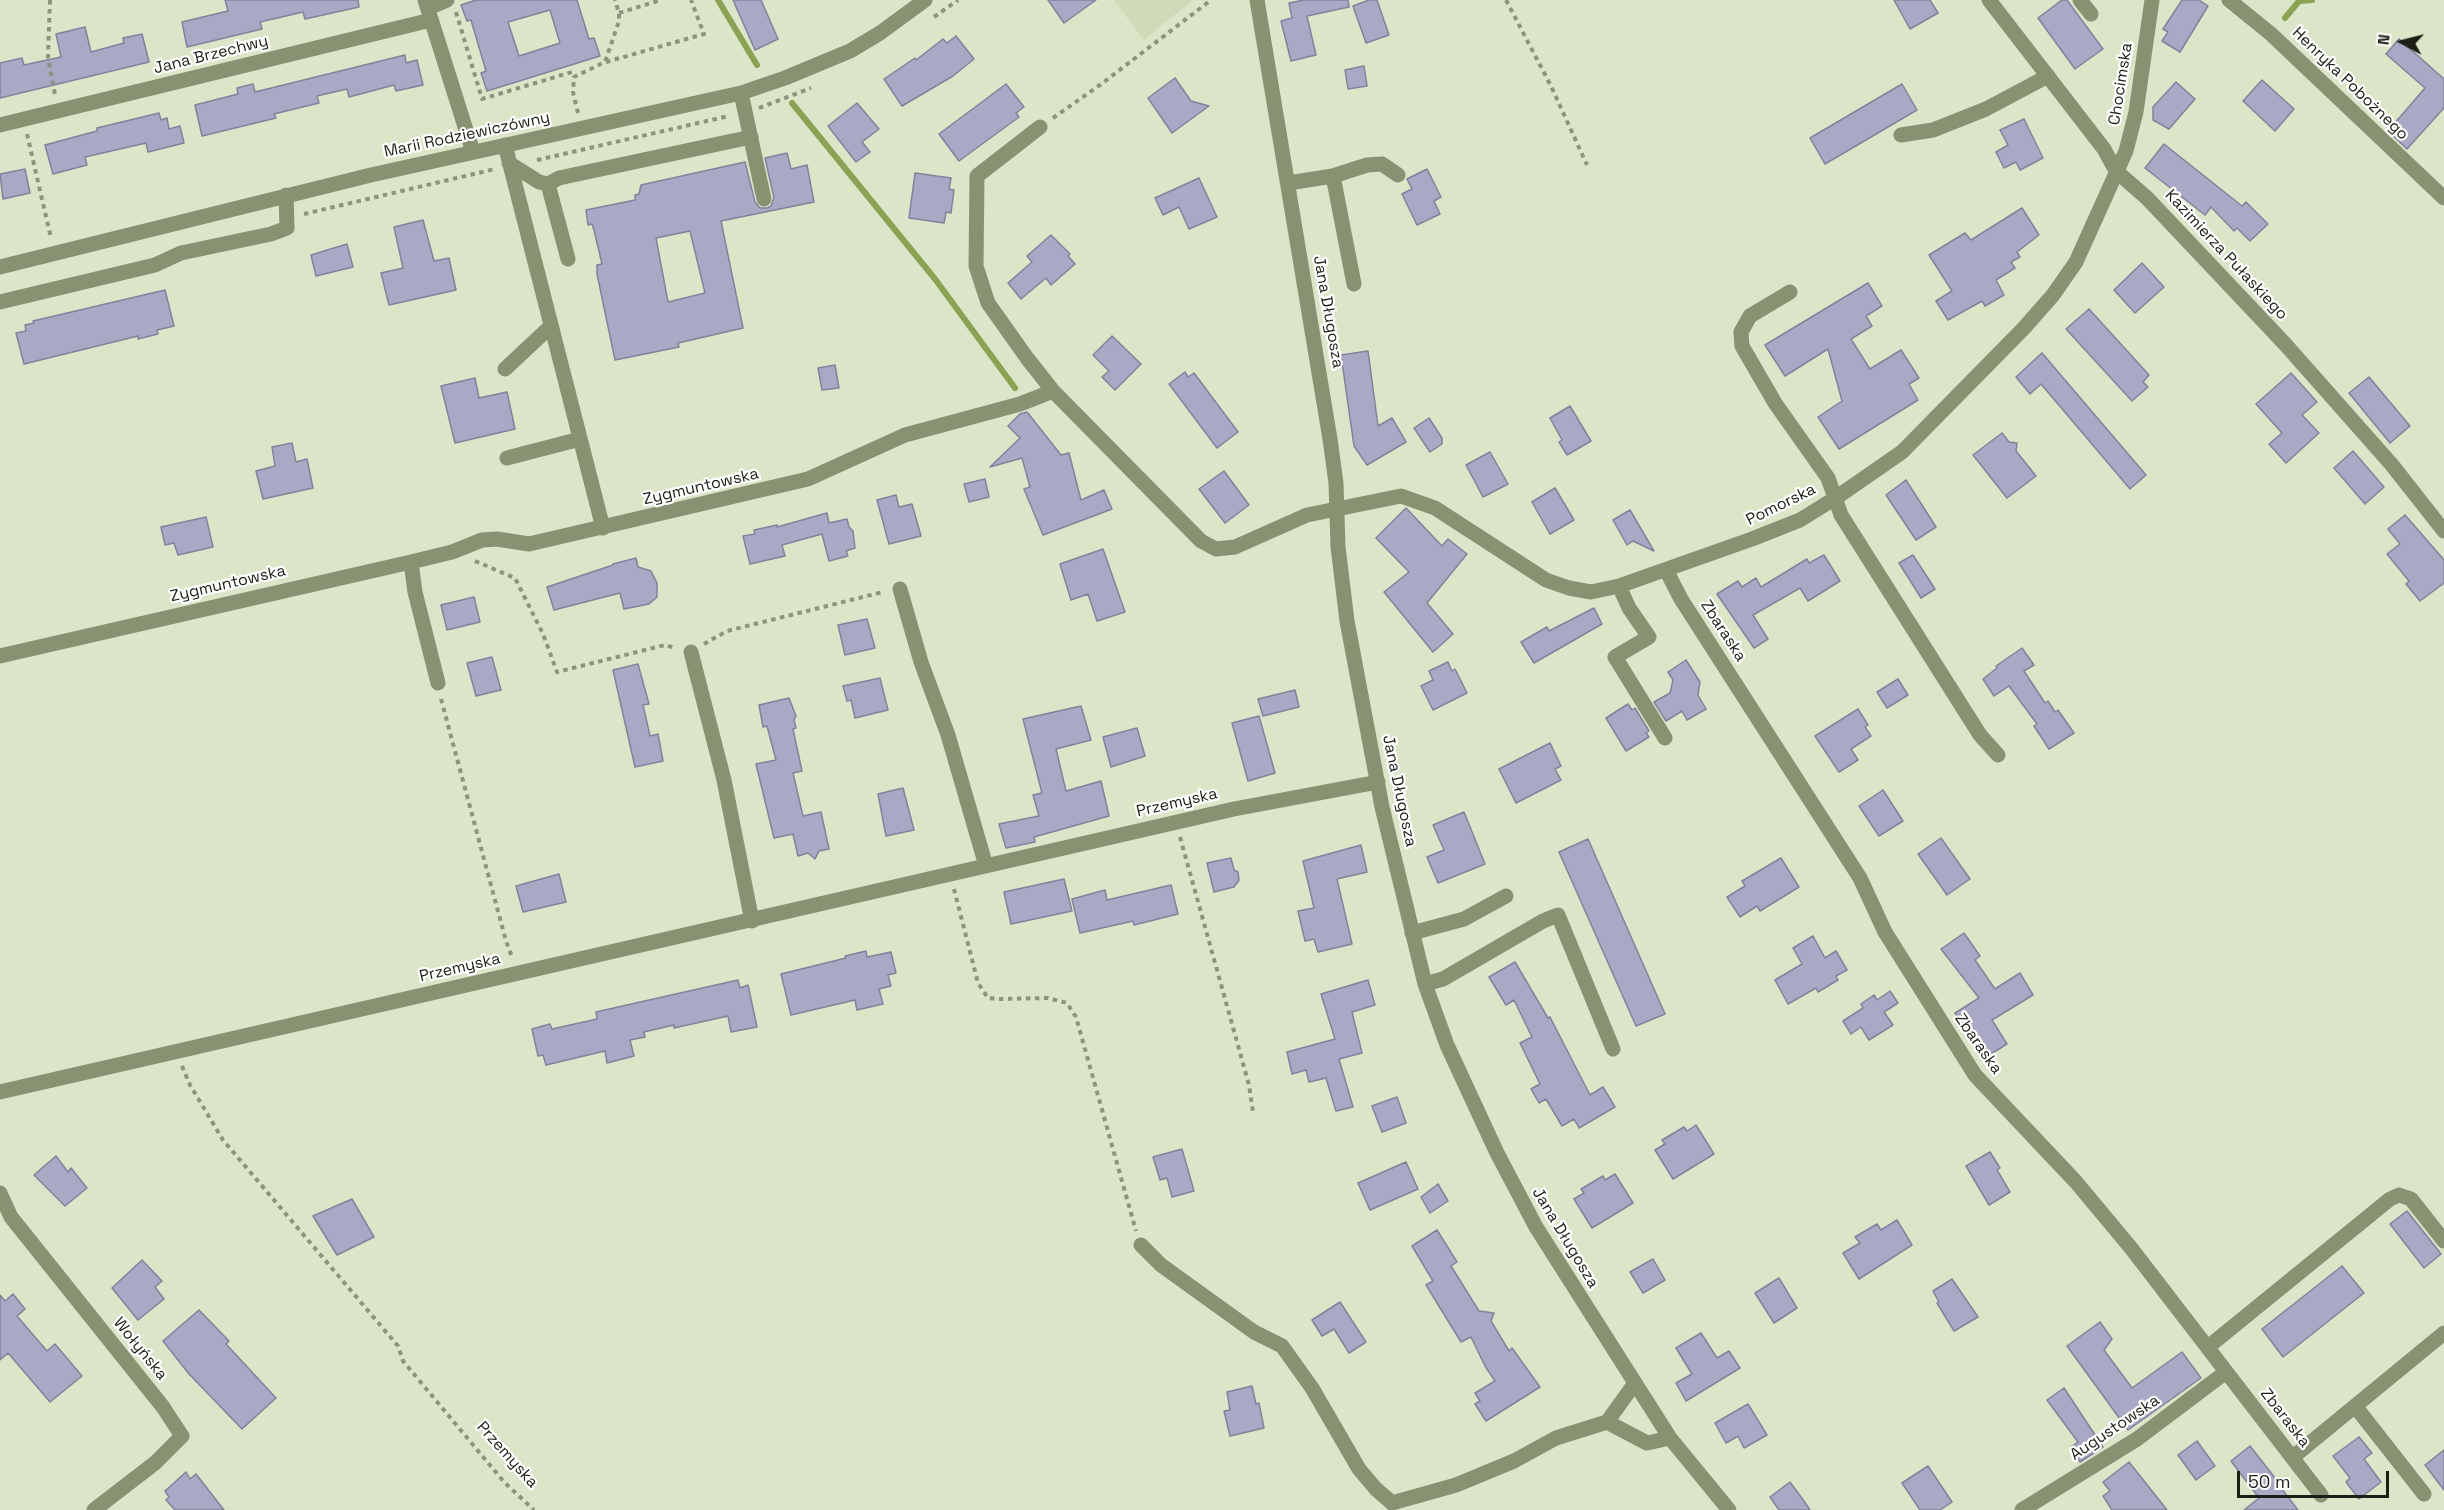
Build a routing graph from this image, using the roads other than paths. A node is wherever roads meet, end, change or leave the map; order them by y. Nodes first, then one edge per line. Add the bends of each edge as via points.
1 (925, 0) edge
2 (1257, 0) edge
3 (1989, 0) edge
4 (2080, 0) edge
5 (2152, 0) edge
6 (2229, 0) edge
7 (451, 6) edge
8 (428, 9) edge
9 (2091, 14) dead end
10 (2048, 76) junction
11 (741, 93) junction
12 (0, 125) edge
13 (1040, 127) road end
14 (1901, 135) dead end
15 (751, 137) junction
16 (504, 145) junction
17 (473, 152) junction
18 (509, 163) junction
19 (2116, 171) junction
20 (1398, 175) dead end
21 (1333, 176) junction
22 (1288, 183) junction
23 (548, 184) junction
24 (286, 195) junction
25 (2444, 198) edge
26 (764, 199) dead end
27 (568, 259) dead end
28 (0, 267) edge
29 (1354, 284) dead end
30 (1790, 292) dead end
31 (0, 302) edge
32 (551, 326) junction
33 (505, 369) dead end
34 (1053, 391) junction
35 (580, 439) junction
36 (507, 458) dead end
37 (1837, 497) junction
38 (1337, 508) junction
39 (603, 528) junction
40 (2444, 531) edge
41 (411, 562) junction
42 (1666, 570) junction
43 (1619, 586) junction
44 (900, 589) road end
45 (691, 652) road end
46 (1, 653) edge
47 (438, 683) road end
48 (1665, 738) dead end
49 (1998, 755) dead end
50 (1378, 782) junction
51 (986, 866) junction
52 (1506, 896) dead end
53 (753, 921) junction
54 (1412, 933) junction
55 (1425, 984) junction
56 (1612, 1049) dead end
57 (0, 1092) edge
58 (0, 1193) edge
59 (2444, 1241) edge
60 (1141, 1245) road end
61 (2444, 1334) edge
62 (2208, 1347) junction
63 (2226, 1372) junction
64 (1635, 1383) junction
65 (2355, 1406) junction
66 (1606, 1422) junction
67 (1670, 1438) junction
68 (2293, 1457) junction
69 (2424, 1494) dead end
70 (2321, 1495) dead end
71 (1390, 1506) edge
72 (94, 1510) edge
73 (1729, 1510) edge
74 (2022, 1510) edge

1 - 11 street, Marii Rodziewiczówny via 850,51
2 - 22 street, Jana Długosza
3 - 10 street, Kazimierza Pułaskiego
4 - 9 street
5 - 19 street, Chocimska via 2132,134
6 - 25 street, Henryka Pobożnego via 2271,34
7 - 8 street, Jana Brzechwy
8 - 12 street, Jana Brzechwy
8 - 17 street
10 - 14 street via 1986,109 1933,130
10 - 19 street, Kazimierza Pułaskiego via 2104,149
11 - 15 street
11 - 16 street, Marii Rodziewiczówny
13 - 34 street via 977,176 976,266 988,303
15 - 23 street via 559,178
15 - 26 street
16 - 17 street, Marii Rodziewiczówny
16 - 18 street
17 - 24 street, Marii Rodziewiczówny
18 - 23 street
18 - 32 street
19 - 37 street, Pomorska via 2076,262 2053,295 1902,452
19 - 40 street, Kazimierza Pułaskiego via 2154,205 2285,344
20 - 21 street via 1382,164
21 - 22 street
21 - 29 street
22 - 38 street, Jana Długosza via 1329,428
23 - 27 street
24 - 28 street, Marii Rodziewiczówny
24 - 31 street via 287,228 271,234
30 - 37 street via 1750,316 1741,332 1742,346
32 - 33 street
32 - 35 street
34 - 38 street via 1201,541 1216,549 1235,547 1307,515
34 - 39 street, Zygmuntowska via 1020,404 905,435 808,479
35 - 36 street
35 - 39 street
37 - 42 street, Pomorska via 1800,520
37 - 49 street via 1854,535 1980,735
38 - 43 street, Pomorska via 1394,497 1417,500 1558,586 1591,592
38 - 50 street, Jana Długosza via 1347,621
39 - 41 street, Zygmuntowska via 529,544 482,540
41 - 46 street, Zygmuntowska
41 - 47 street
42 - 43 street, Pomorska
42 - 62 street, Zbaraska via 1860,878 1885,932 1975,1075 2076,1182
43 - 48 street via 1649,636 1615,657
44 - 51 street
45 - 53 street via 724,780
50 - 51 street, Przemyska via 1176,822
50 - 54 street, Jana Długosza
51 - 53 street, Przemyska
52 - 54 street via 1464,919
53 - 57 street, Przemyska
54 - 55 street, Jana Długosza
55 - 56 street via 1443,979 1557,915
55 - 64 street, Jana Długosza via 1447,1045 1518,1193 1561,1269
58 - 72 street, Wołyńska via 11,1216 182,1436 155,1463
59 - 62 street via 2411,1199 2399,1195 2390,1199
60 - 71 street via 1161,1265 1254,1332 1282,1346 1312,1388 1359,1469
61 - 65 street
62 - 63 street, Zbaraska
63 - 68 street, Zbaraska
63 - 74 street, Augustowska via 2137,1439
64 - 66 street
64 - 67 street, Jana Długosza
65 - 68 street
65 - 69 street
66 - 67 street via 1647,1443
66 - 71 street via 1556,1438 1456,1485
67 - 73 street, Jana Długosza
68 - 70 street, Zbaraska

